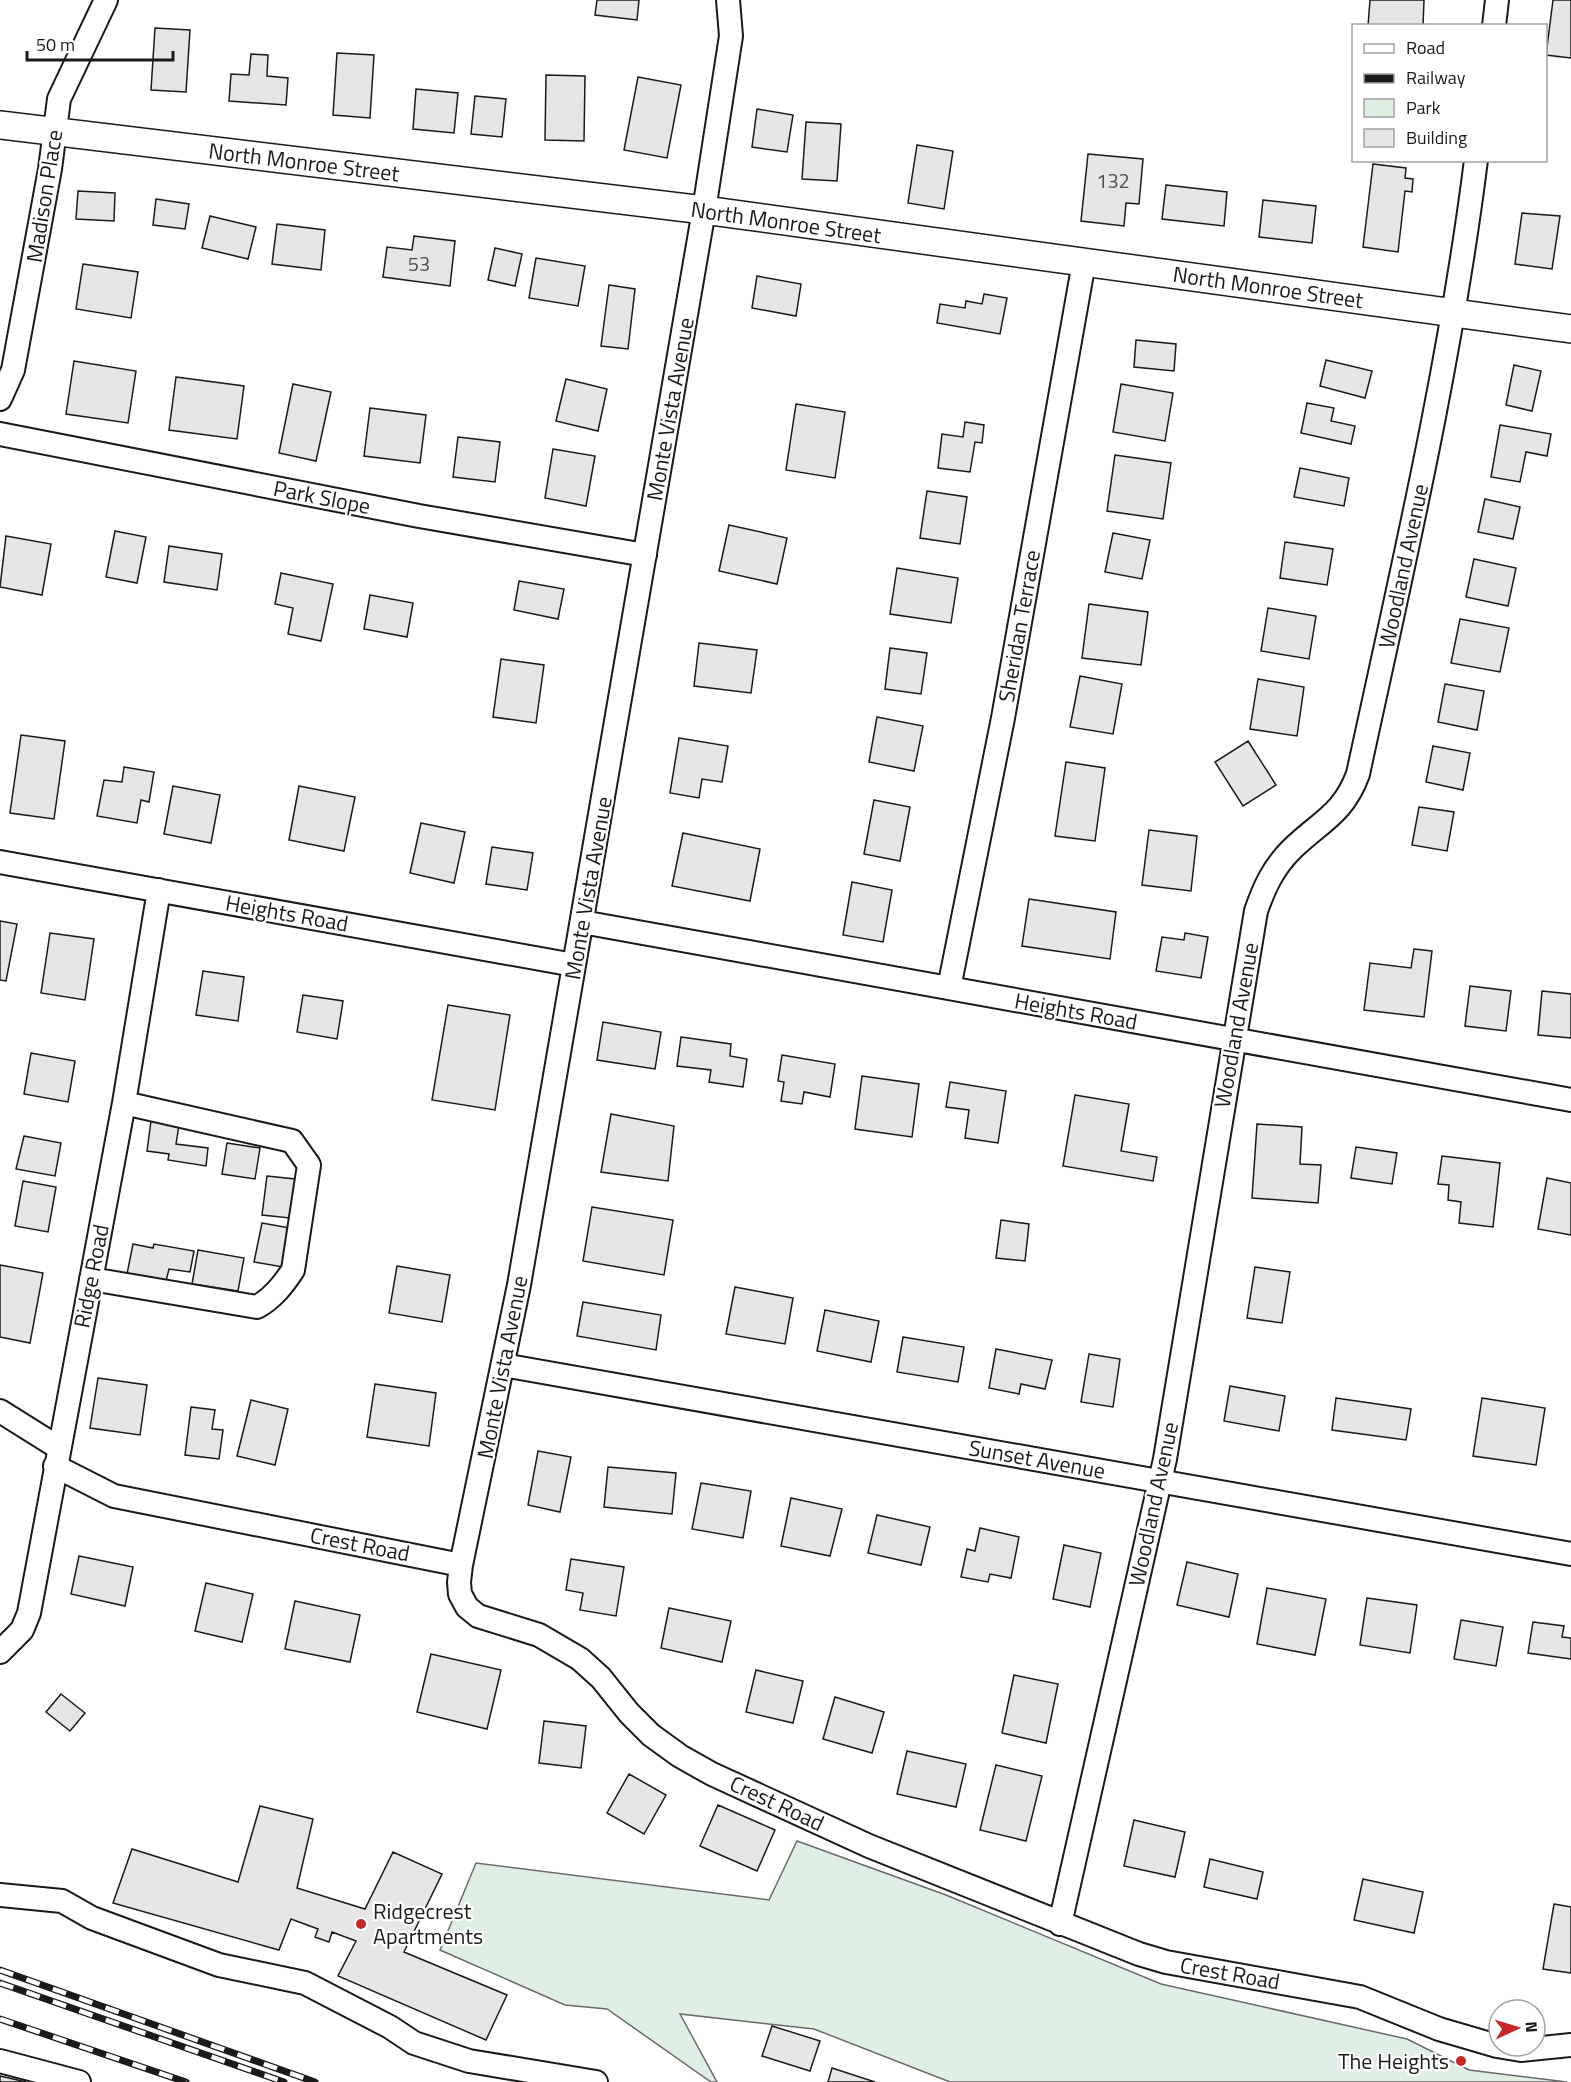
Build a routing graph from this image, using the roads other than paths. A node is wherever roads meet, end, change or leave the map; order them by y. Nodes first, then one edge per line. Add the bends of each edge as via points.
1 (106, 0) edge
2 (728, 0) edge
3 (1497, 0) edge
4 (1494, 24) edge
5 (0, 125) edge
6 (55, 132) junction
7 (1476, 162) edge
8 (704, 210) junction
9 (1084, 262) junction
10 (1455, 313) junction
11 (1571, 329) edge
12 (0, 399) edge
13 (0, 434) edge
14 (645, 555) junction
15 (0, 862) edge
16 (159, 890) junction
17 (582, 922) junction
18 (574, 965) junction
19 (949, 988) junction
20 (1233, 1039) junction
21 (1571, 1100) edge
22 (124, 1103) junction
23 (91, 1279) junction
24 (503, 1365) junction
25 (0, 1411) edge
26 (57, 1457) junction
27 (1160, 1481) junction
28 (1571, 1554) edge
29 (462, 1564) junction
30 (0, 1652) edge
31 (0, 1895) edge
32 (1060, 1924) junction
33 (1571, 2045) edge
34 (0, 2061) edge
35 (79, 2082) edge
36 (596, 2082) edge

1 - 6 street, Madison Place via 59,99
2 - 8 street, Monte Vista Avenue via 731,36
3 - 4 street
5 - 6 main road, North Monroe Street
6 - 8 main road, North Monroe Street
6 - 12 street, Madison Place via 13,370
7 - 10 street, Woodland Avenue
8 - 9 main road, North Monroe Street
8 - 14 street, Monte Vista Avenue
9 - 10 main road, North Monroe Street
9 - 19 street, Sheridan Terrace via 1003,718
10 - 11 main road, North Monroe Street
10 - 20 street, Woodland Avenue via 1358,774 1351,794 1339,810 1292,849 1265,886 1256,911
13 - 14 street, Park Slope via 419,516
14 - 17 street, Monte Vista Avenue
15 - 16 street, Heights Road
16 - 18 street, Heights Road
16 - 22 street, Ridge Road
17 - 18 street, Monte Vista Avenue
17 - 19 street, Heights Road
18 - 24 street, Monte Vista Avenue
19 - 20 street, Heights Road
20 - 21 street, Heights Road
20 - 27 street, Woodland Avenue
22 - 23 street, Ridge Road
22 - 23 street via 292,1141 309,1165 293,1270 268,1300 257,1306
23 - 26 street, Ridge Road
24 - 27 street, Sunset Avenue
24 - 29 street, Monte Vista Avenue
25 - 26 street, Crest Road
26 - 29 street, Crest Road via 114,1496
26 - 30 street, Ridge Road via 29,1613 22,1630
27 - 28 street, Sunset Avenue
27 - 32 street, Woodland Avenue
29 - 32 street, Crest Road via 460,1594 467,1607 478,1616 539,1635 580,1659 629,1713 680,1756 869,1846
31 - 36 street via 62,1901 92,1918 219,1965 305,1983 414,2043 469,2061
32 - 33 street, Crest Road via 1166,1962 1360,1997 1474,2041 1521,2050
34 - 35 street

